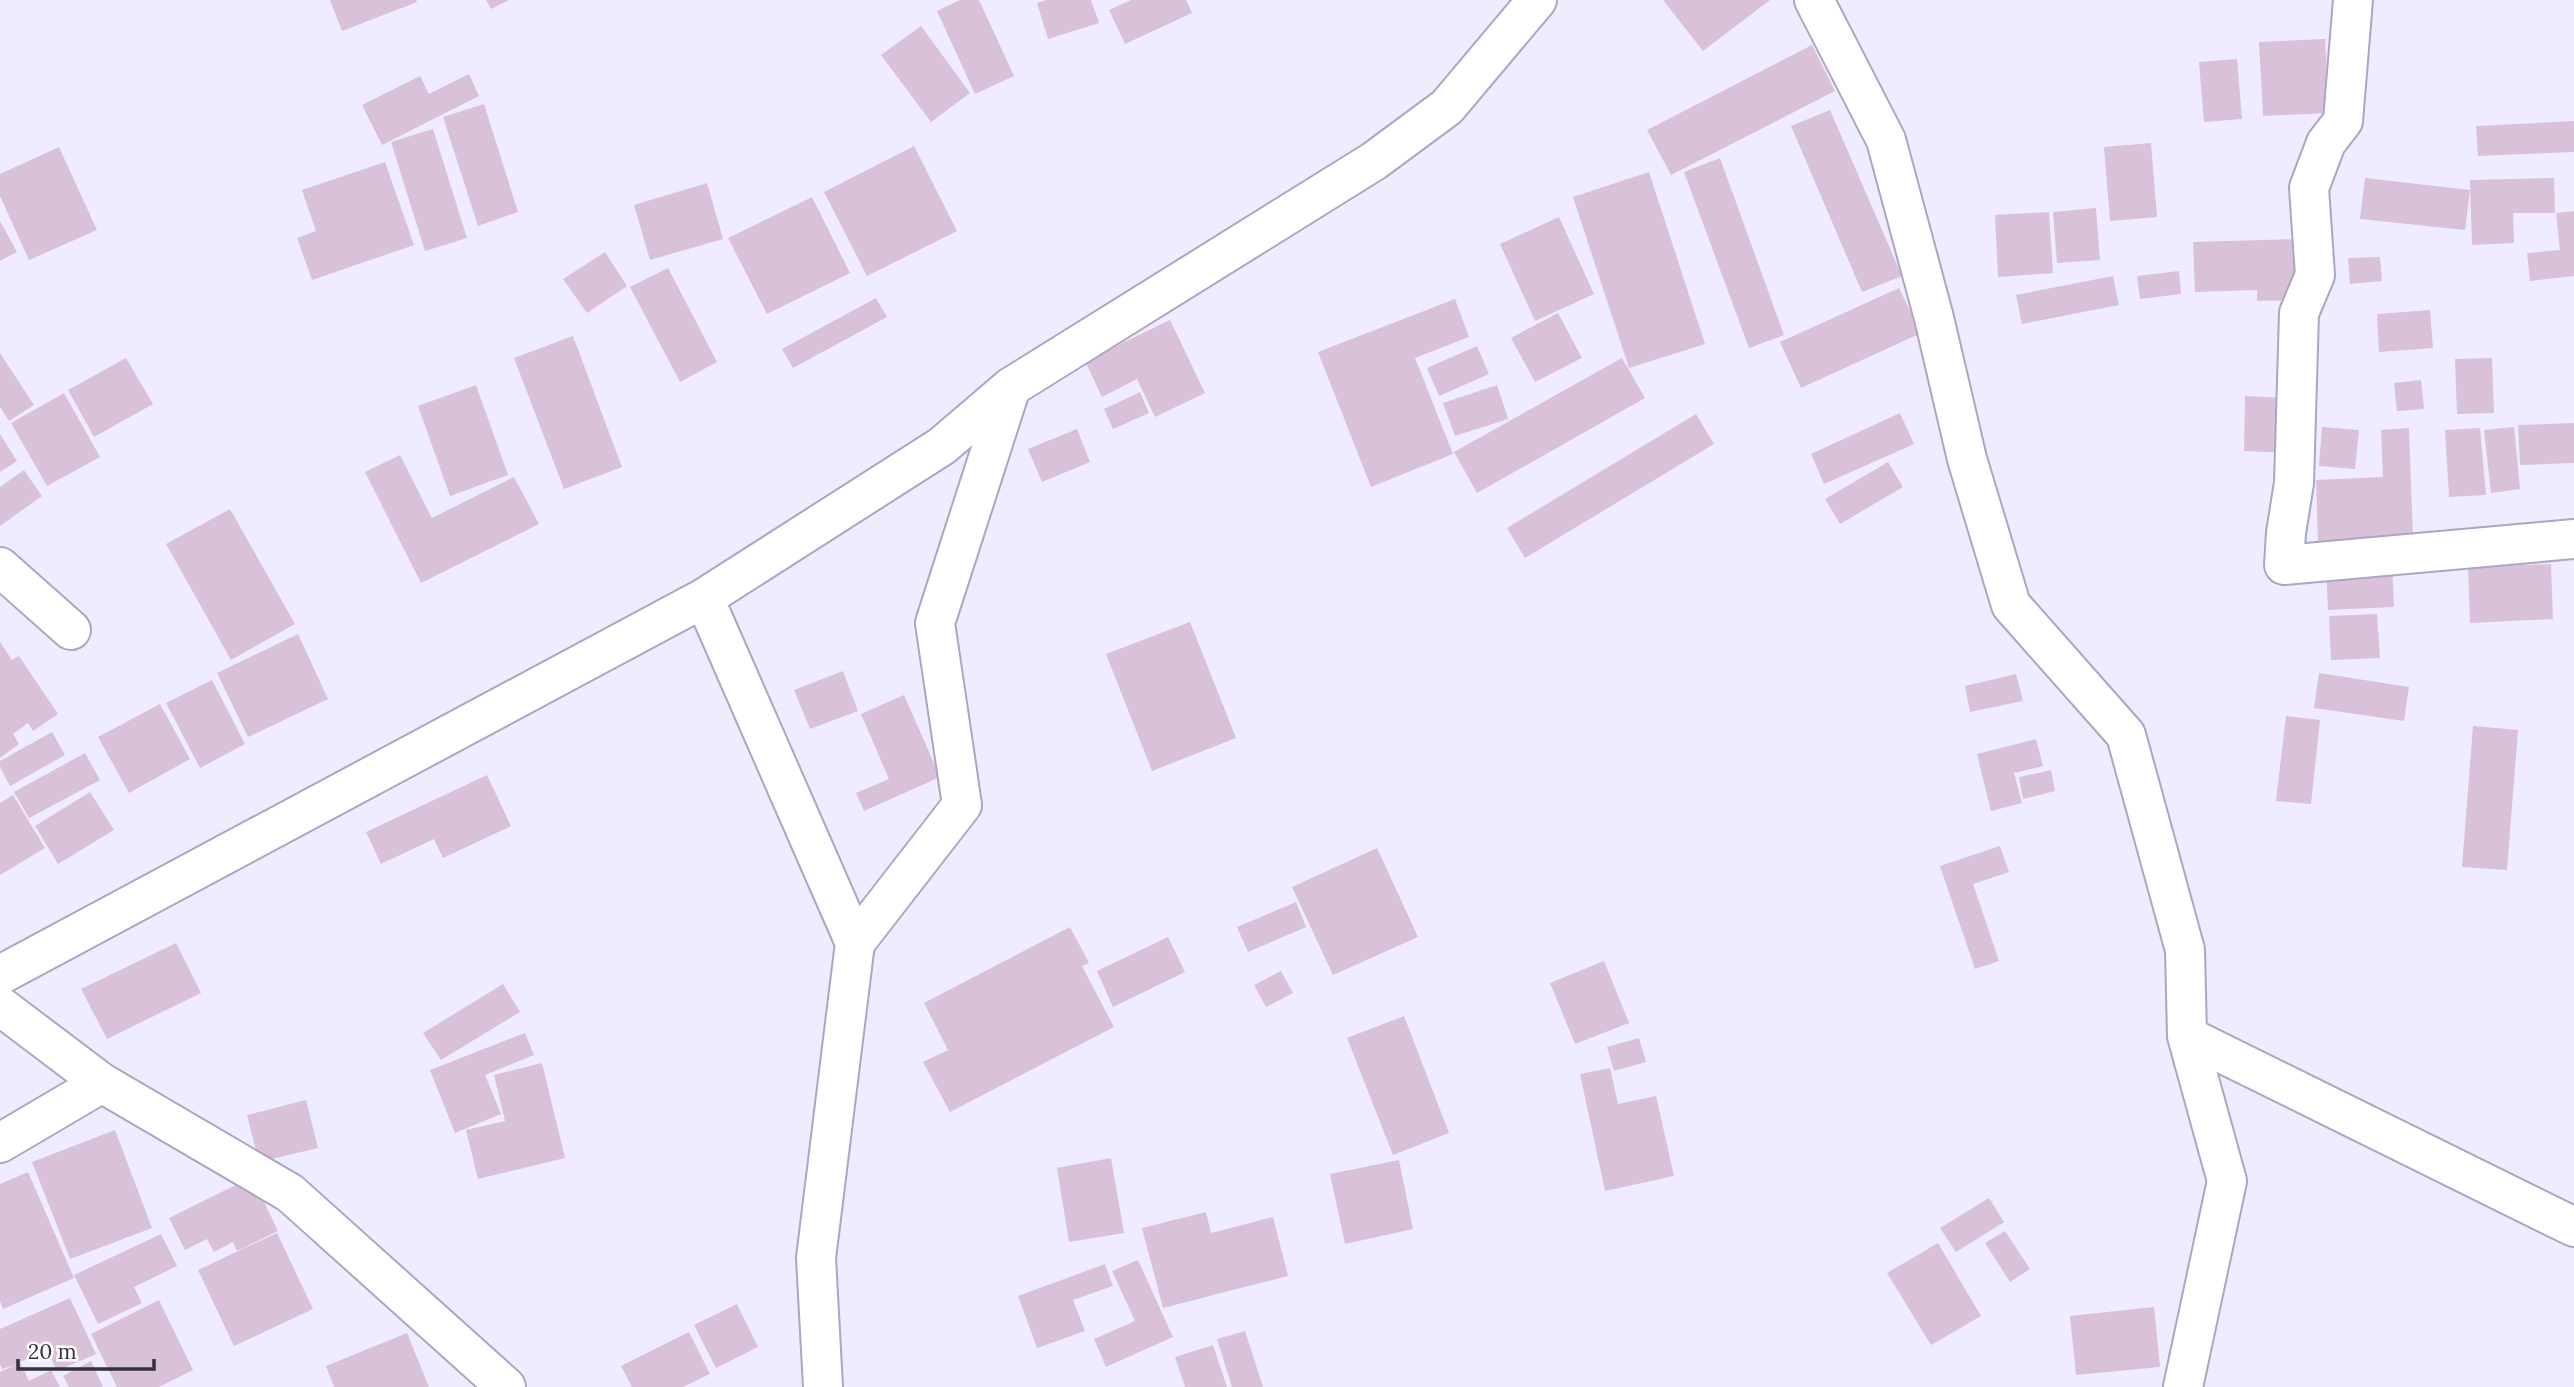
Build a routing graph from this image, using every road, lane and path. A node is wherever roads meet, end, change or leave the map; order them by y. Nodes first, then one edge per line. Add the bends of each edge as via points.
1 (1538, 0) edge
2 (1814, 0) edge
3 (2353, 0) edge
4 (1011, 387) junction
5 (2574, 539) edge
6 (0, 567) edge
7 (704, 598) junction
8 (71, 630) dead end
9 (855, 943) junction
10 (0, 975) edge
11 (0, 1006) edge
12 (2187, 1036) junction
13 (102, 1083) junction
14 (0, 1143) edge
15 (2574, 1227) edge
16 (506, 1387) edge
17 (823, 1387) edge
18 (2183, 1387) edge

1 - 4 street via 1447,107 1395,145
2 - 12 street via 1886,140 1967,459 2011,605 2126,735 2185,950
3 - 5 street via 2343,121 2326,143 2309,188 2315,275 2299,313 2294,483 2284,565
4 - 7 street via 943,446
4 - 9 street via 935,623 962,805
6 - 8 street
7 - 9 street
7 - 10 street
9 - 17 street via 816,1258
11 - 13 street
12 - 15 street
12 - 18 street via 2227,1181
13 - 14 street
13 - 16 street via 290,1193

